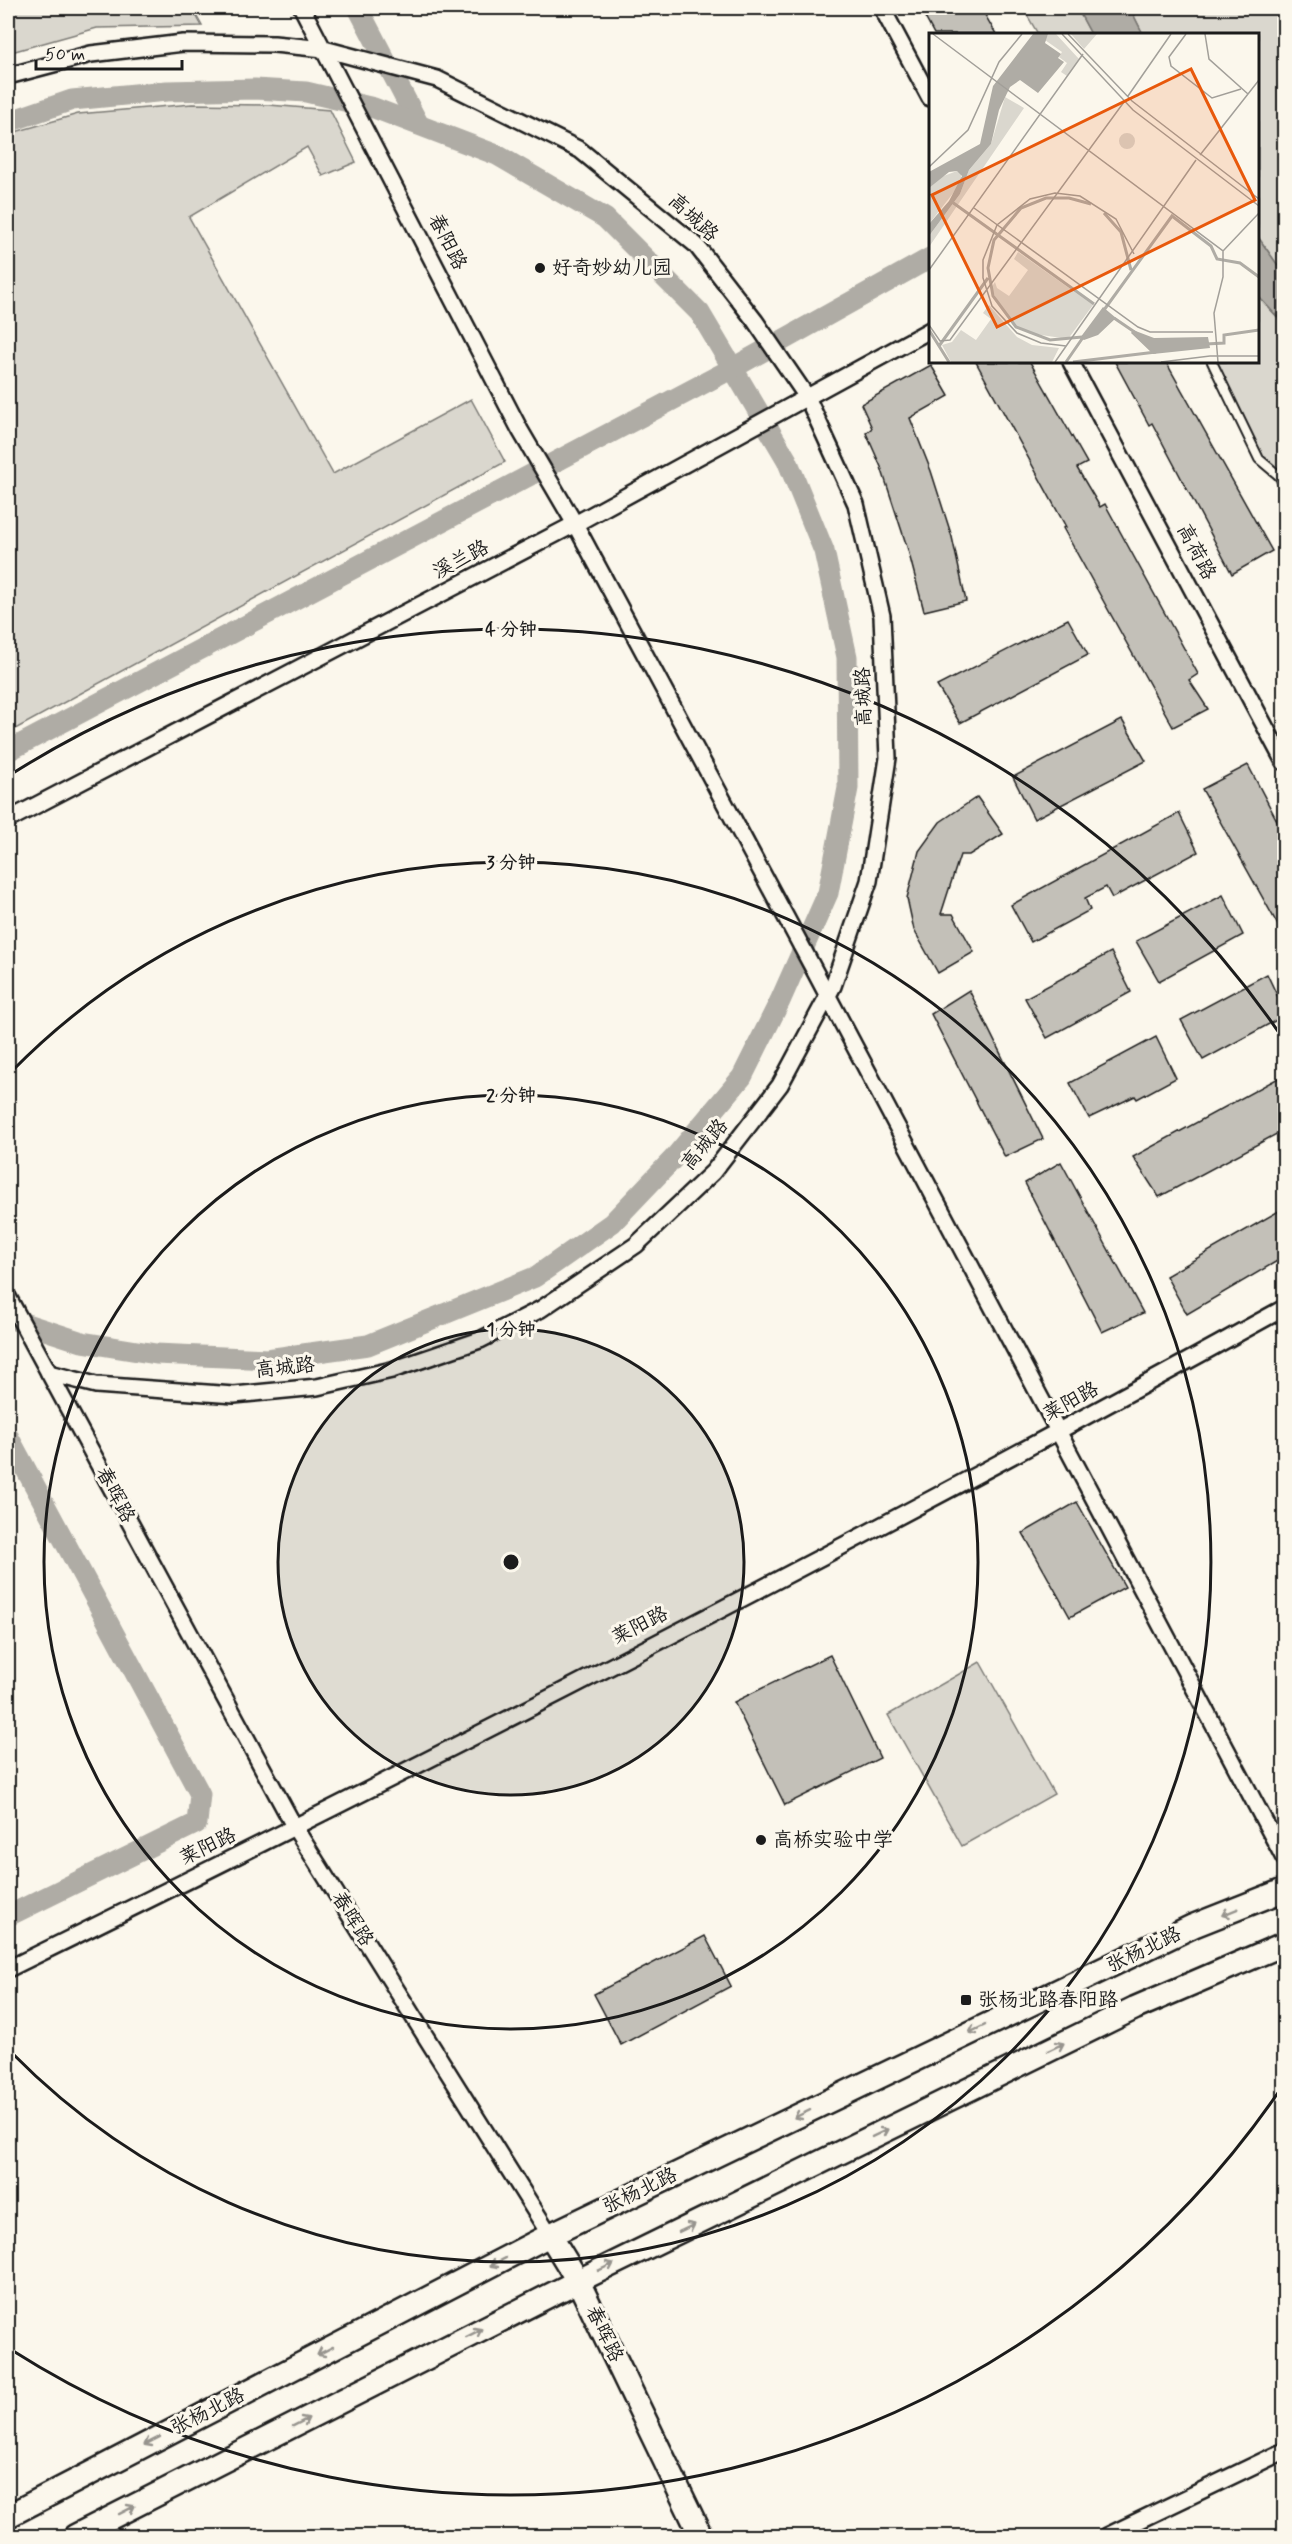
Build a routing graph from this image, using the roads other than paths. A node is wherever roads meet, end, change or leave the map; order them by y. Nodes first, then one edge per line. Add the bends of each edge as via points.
1 (302, 8) edge
2 (882, 8) edge
3 (324, 49) junction
4 (8, 76) edge
5 (929, 96) edge
6 (929, 331) edge
7 (1072, 363) edge
8 (1212, 363) edge
9 (807, 397) junction
10 (1284, 480) edge
11 (575, 524) junction
12 (1284, 762) edge
13 (8, 820) edge
14 (828, 995) junction
15 (8, 1297) edge
16 (1284, 1308) edge
17 (49, 1373) junction
18 (1060, 1432) junction
19 (295, 1828) junction
20 (1284, 1858) edge
21 (1284, 1890) edge
22 (1284, 1944) edge
23 (8, 1969) edge
24 (550, 2235) junction
25 (578, 2281) junction
26 (1284, 2451) edge
27 (8, 2516) edge
28 (75, 2536) edge
29 (701, 2536) edge
30 (1107, 2536) edge

1 - 3 street, 春阳路
2 - 5 street
3 - 4 street, 高城路 via 183,43 91,54
3 - 9 street, 高城路 via 437,79 580,150 696,245
3 - 11 street, 春阳路 via 520,430
6 - 9 street, 溪兰路
7 - 12 street, 高荷路
8 - 10 lane via 1259,459
9 - 11 street, 溪兰路
9 - 14 street, 高城路 via 856,504 882,616 888,758 869,881
11 - 13 street, 溪兰路
11 - 14 street, 春阳路
14 - 17 street, 高城路 via 780,1085 713,1172 636,1245 541,1309 480,1340 392,1370 317,1387 234,1395 96,1385
14 - 18 street, 春阳路
15 - 17 street, 春晖路
16 - 18 street, 莱阳路
17 - 19 street, 春晖路
18 - 19 street, 莱阳路
18 - 20 street, 春阳路
19 - 23 street, 莱阳路
19 - 24 street, 春晖路
21 -> 24 main road, 张杨北路 via 1193,1926
25 -> 22 main road via 1135,2008
24 - 25 main road, 春晖路
24 -> 27 main road, 张杨北路
28 -> 25 main road
25 - 29 main road, 春晖路
26 - 30 street

